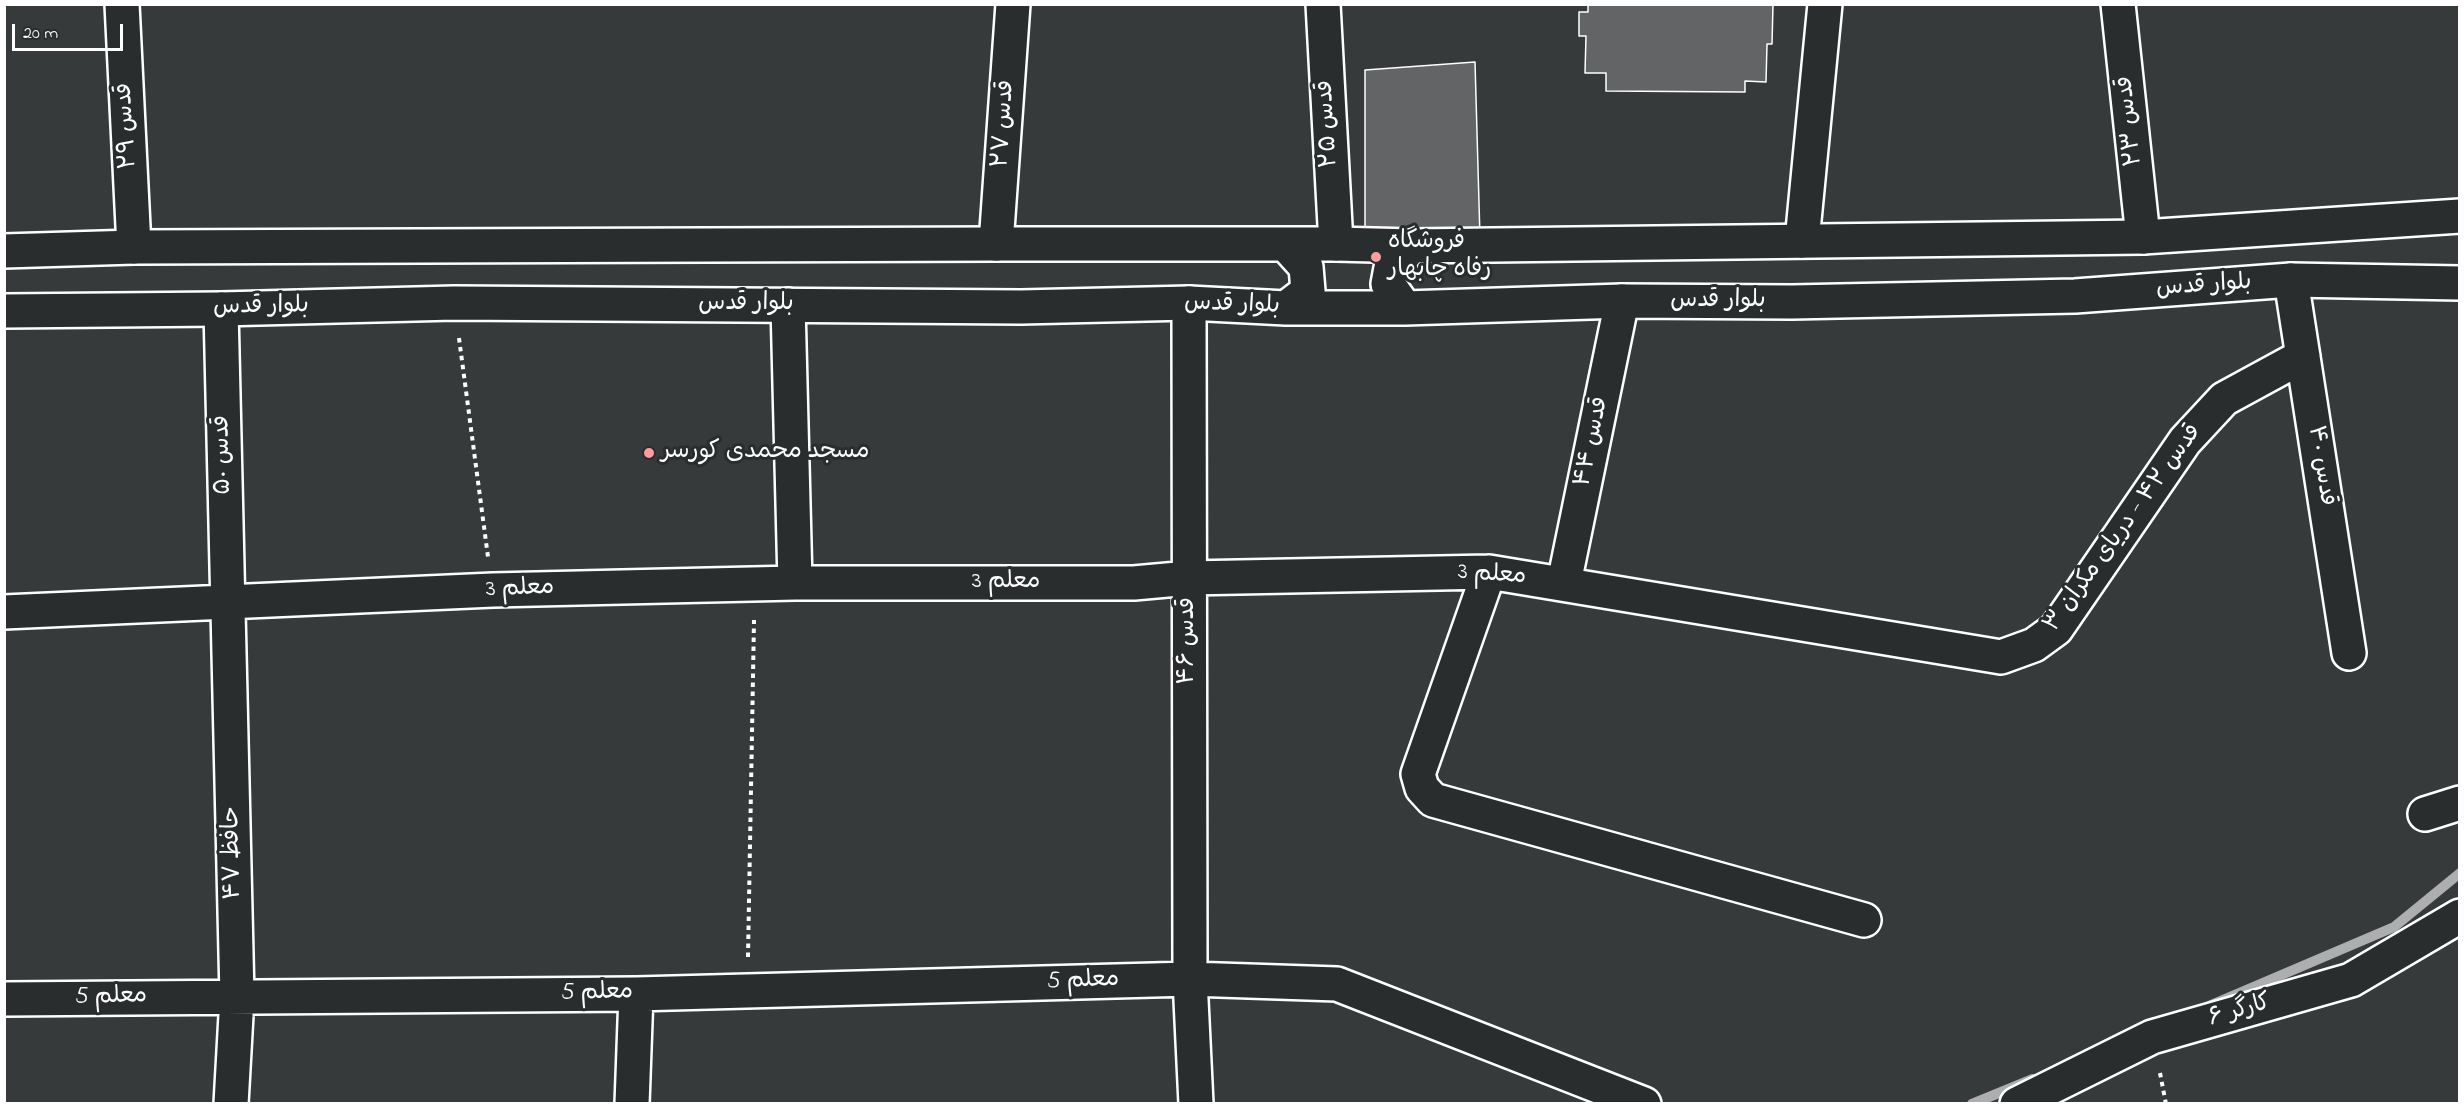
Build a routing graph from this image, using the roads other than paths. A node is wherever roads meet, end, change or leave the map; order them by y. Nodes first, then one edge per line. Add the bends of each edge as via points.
1 (122, 4) edge
2 (1014, 4) edge
3 (1323, 4) edge
4 (1825, 4) edge
5 (2118, 4) edge
6 (2460, 216) edge
7 (2143, 237) junction
8 (1802, 241) junction
9 (996, 244) junction
10 (1336, 244) junction
11 (1287, 246) junction
12 (1412, 246) junction
13 (134, 247) junction
14 (4, 251) edge
15 (2291, 280) junction
16 (2460, 283) edge
17 (1622, 301) junction
18 (1189, 303) junction
19 (788, 305) junction
20 (1286, 308) junction
21 (1405, 308) junction
22 (221, 309) junction
23 (4, 311) edge
24 (2303, 356) junction
25 (1489, 572) junction
26 (1190, 578) junction
27 (795, 583) junction
28 (1564, 583) junction
29 (227, 602) junction
30 (4, 612) edge
31 (2349, 653) dead end
32 (2001, 657) joint
33 (2460, 803) edge
34 (2425, 814) dead end
35 (2460, 916) edge
36 (1864, 920) dead end
37 (1190, 979) junction
38 (636, 994) junction
39 (237, 997) junction
40 (4, 999) edge
41 (231, 1104) edge
42 (632, 1104) edge
43 (1196, 1104) edge
44 (1644, 1104) edge
45 (2017, 1104) edge

1 - 13 street, قدس ۲۹
2 - 9 street, قدس ۲۷
3 - 10 street, قدس ۲۵
4 - 8 street
5 - 7 street, قدس ۲۳
6 - 7 street
7 - 8 street
8 - 12 street
9 - 11 street
9 - 13 street
10 - 11 street
10 - 12 street
11 - 20 street via 1306,267 1308,291
12 - 21 street via 1391,268 1388,284
13 - 14 street
15 - 16 street, بلوار قدس
15 - 17 street, بلوار قدس via 2075,296
15 - 24 street, قدس ۴۰
17 - 21 street, بلوار قدس
17 - 28 street, قدس ۴۴
18 - 19 street, بلوار قدس via 1021,307
18 - 20 street, بلوار قدس
18 - 26 street, قدس ۴۶
19 - 22 street, بلوار قدس via 454,303
19 - 27 street
20 - 21 street, بلوار قدس
22 - 23 street, بلوار قدس
22 - 29 street, قدس ۵۰
24 - 31 street, قدس ۴۰
24 - 32 street, قدس ۴۲ - دریای مکران ۳ via 2224,399 2185,441 2056,629 2034,645
25 - 26 street, معلم 3
25 - 28 street, معلم 3
25 - 36 street via 1418,774 1422,788 1433,800
26 - 27 street, معلم 3 via 1134,584
26 - 37 street, قدس ۴۶
27 - 29 street, معلم 3 via 493,590
28 - 32 street, معلم 3
29 - 30 street, معلم 3
29 - 39 street, حافظ ۴۷
33 - 34 street
35 - 45 street, کارگر ۶ via 2351,980 2152,1037
37 - 38 street, معلم 5
37 - 43 street, قدس ۴۶
37 - 44 street, معلم 5 via 1337,984
38 - 39 street, معلم 5
38 - 42 street
39 - 40 street, معلم 5
39 - 41 street, حافظ ۴۷

